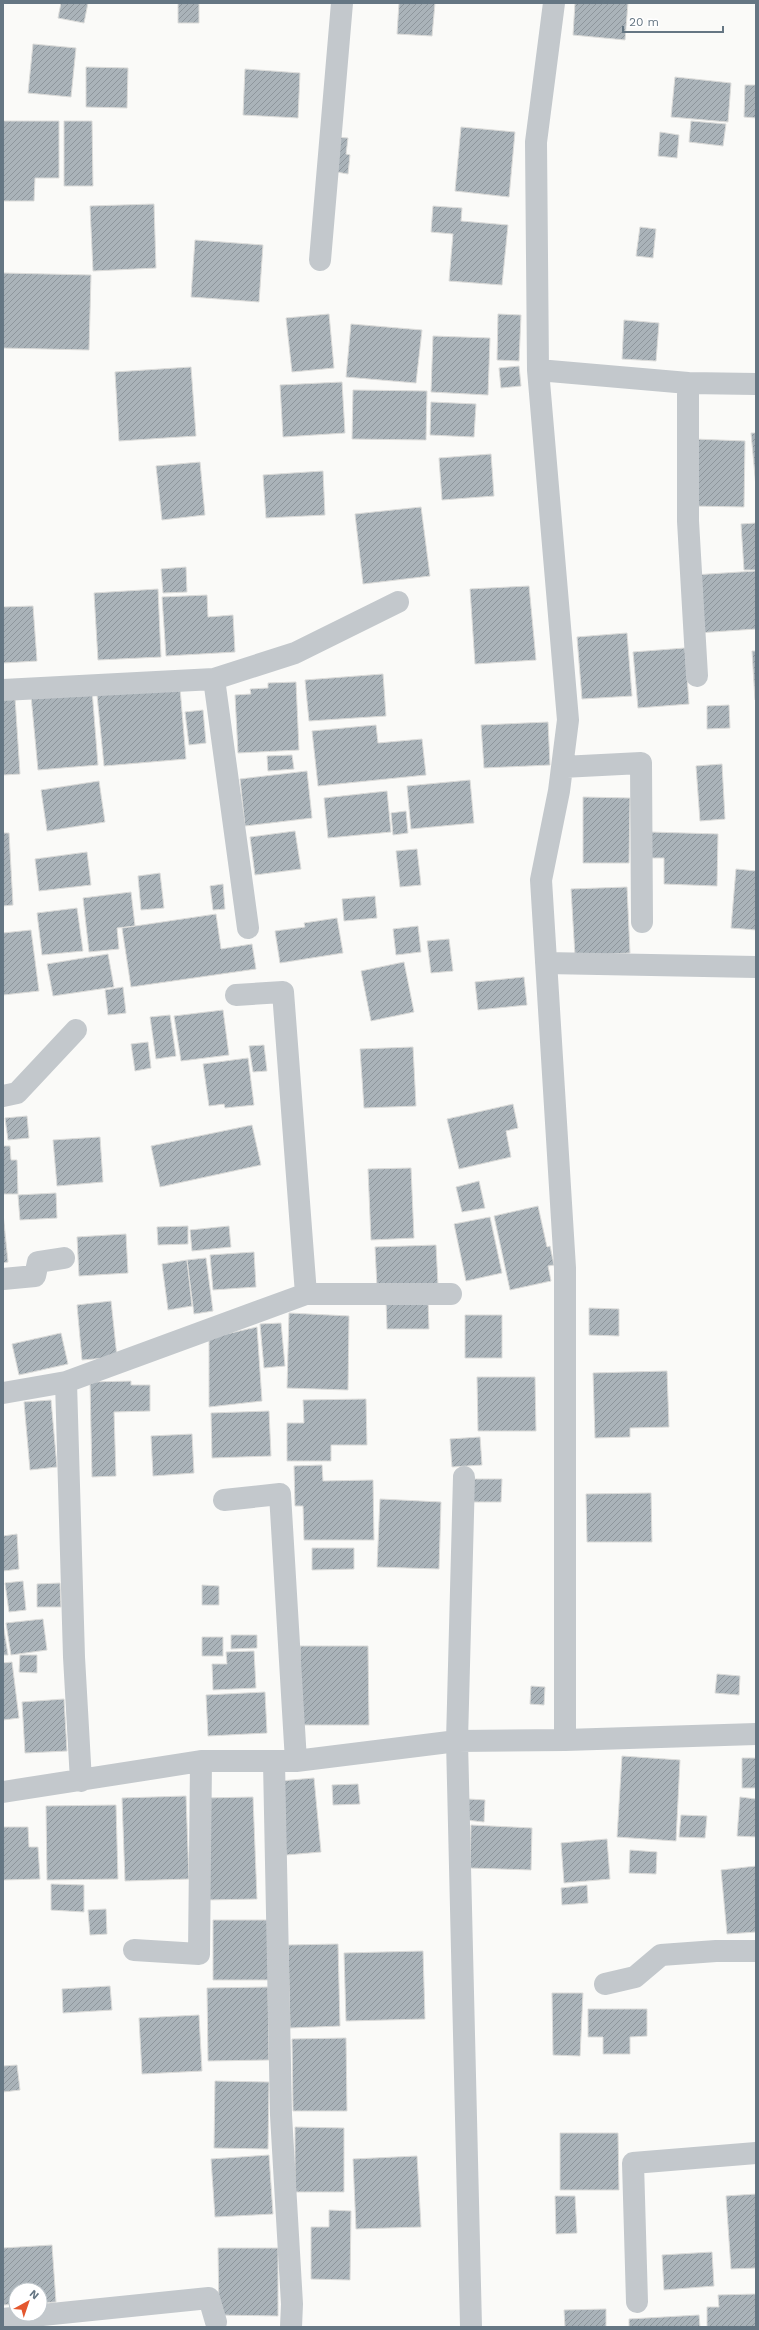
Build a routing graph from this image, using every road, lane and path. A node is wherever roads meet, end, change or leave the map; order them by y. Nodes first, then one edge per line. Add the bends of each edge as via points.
1 (342, 3) edge
2 (554, 3) edge
3 (320, 260) dead end
4 (538, 370) junction
5 (688, 383) junction
6 (756, 384) edge
7 (398, 602) dead end
8 (697, 676) dead end
9 (214, 679) junction
10 (3, 690) edge
11 (562, 767) junction
12 (642, 922) dead end
13 (248, 928) dead end
14 (546, 964) junction
15 (756, 967) edge
16 (236, 994) dead end
17 (76, 1030) dead end
18 (3, 1096) edge
19 (64, 1258) dead end
20 (3, 1279) edge
21 (306, 1294) junction
22 (451, 1294) dead end
23 (66, 1382) junction
24 (3, 1393) edge
25 (464, 1477) dead end
26 (224, 1500) dead end
27 (756, 1734) edge
28 (565, 1740) junction
29 (457, 1741) junction
30 (296, 1760) junction
31 (201, 1761) junction
32 (274, 1762) junction
33 (81, 1781) junction
34 (3, 1792) edge
35 (134, 1950) dead end
36 (756, 1951) edge
37 (605, 1984) dead end
38 (756, 2153) edge
39 (637, 2302) dead end
40 (3, 2319) edge
41 (216, 2322) dead end
42 (291, 2327) edge
43 (471, 2327) edge

1 - 3 street
2 - 4 street via 536,142
4 - 5 street
4 - 11 street via 568,720
5 - 6 street
5 - 8 street via 688,521
7 - 9 street via 294,653
9 - 10 street
9 - 13 street
11 - 12 street via 641,763
11 - 14 street via 541,880
14 - 15 street
14 - 28 street via 565,1268
16 - 21 street via 283,992
17 - 18 street via 17,1093
19 - 20 street via 38,1262 35,1276
21 - 22 street
21 - 23 street
23 - 24 street
23 - 33 street via 74,1657
25 - 29 street
26 - 30 street via 280,1494
27 - 28 street
28 - 29 street
29 - 30 street
29 - 43 street
30 - 32 street
31 - 32 street
31 - 33 street
31 - 35 street via 199,1954
32 - 42 street via 281,2115 292,2304
33 - 34 street
36 - 37 street via 716,1950 660,1955 635,1977
38 - 39 street via 633,2163
40 - 41 street via 209,2298

